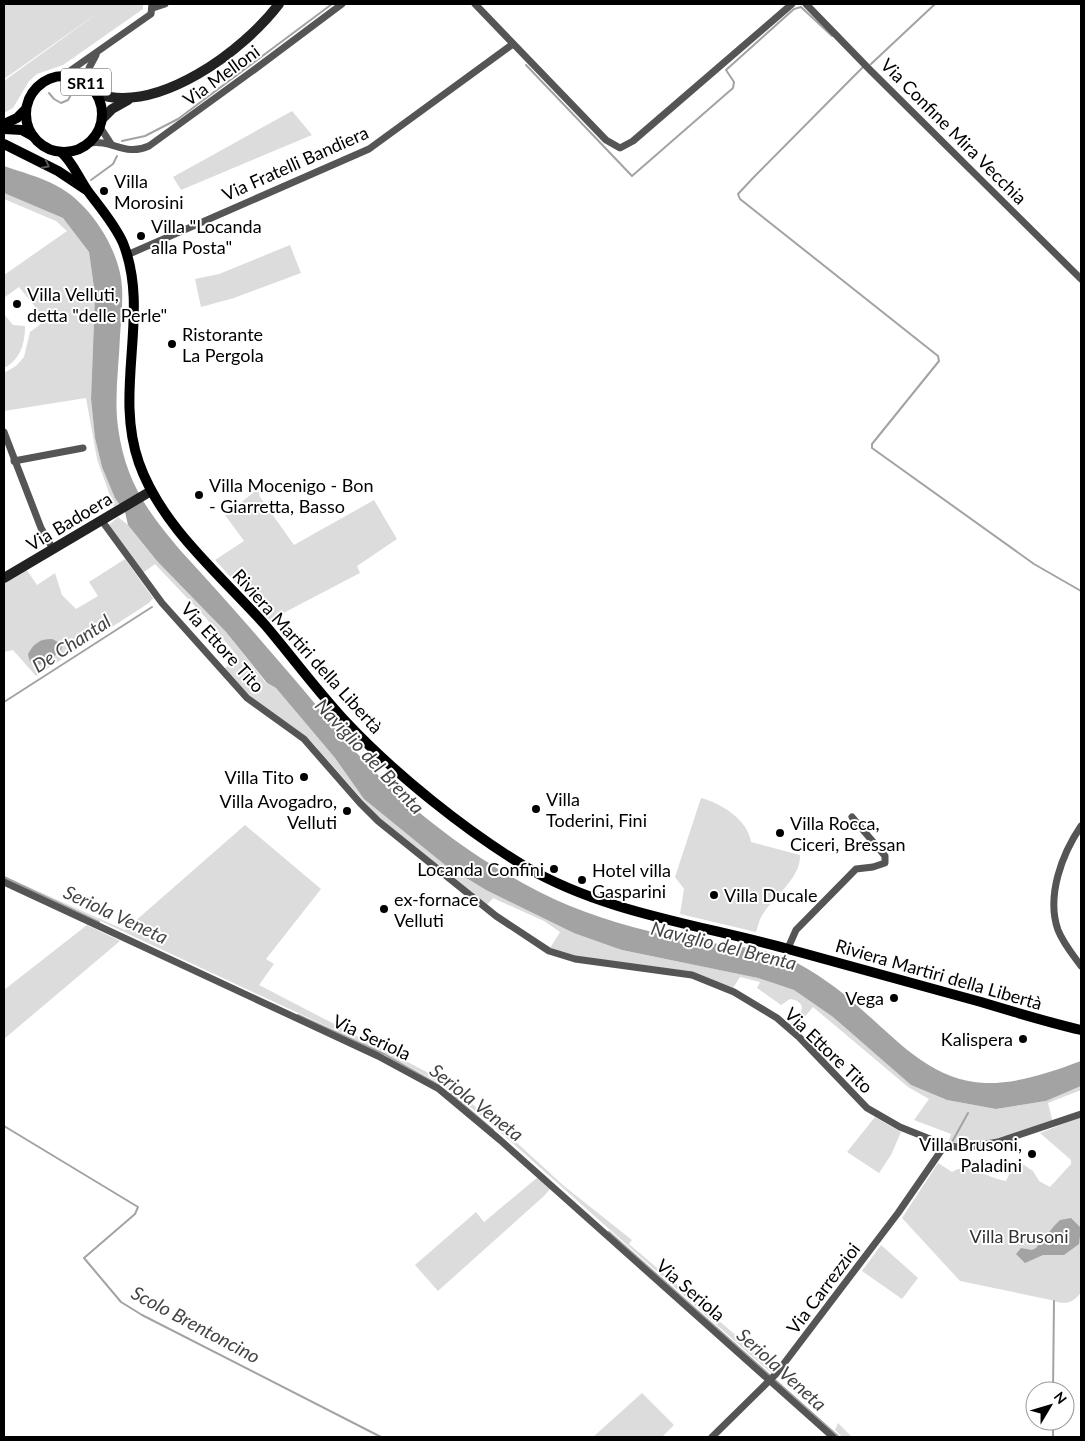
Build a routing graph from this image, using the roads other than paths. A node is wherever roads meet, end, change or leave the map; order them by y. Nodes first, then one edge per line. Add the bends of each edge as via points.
1 (165, 4) edge
2 (279, 4) edge
3 (342, 4) edge
4 (474, 4) edge
5 (792, 4) edge
6 (806, 4) edge
7 (153, 6) edge
8 (513, 44) junction
9 (99, 51) junction
10 (64, 75) junction
11 (94, 90) junction
12 (134, 98) junction
13 (26, 109) junction
14 (101, 123) junction
15 (4, 124) edge
16 (4, 129) edge
17 (33, 136) junction
18 (4, 144) edge
19 (112, 144) junction
20 (86, 145) junction
21 (61, 152) junction
22 (79, 177) junction
23 (86, 189) junction
24 (127, 255) junction
25 (1081, 279) edge
26 (4, 432) edge
27 (83, 448) dead end
28 (14, 461) junction
29 (151, 491) junction
30 (102, 521) junction
31 (53, 549) junction
32 (4, 578) edge
33 (852, 817) dead end
34 (1081, 826) edge
35 (4, 882) edge
36 (788, 948) junction
37 (1081, 966) edge
38 (1081, 1030) edge
39 (1081, 1114) edge
40 (945, 1145) junction
41 (772, 1379) junction
42 (712, 1437) edge
43 (833, 1437) edge

1 - 7 street
2 - 12 main road via 258,29 216,63 177,84
3 - 19 street, Via Melloni via 153,143 131,151
4 - 8 street
5 - 8 street via 633,141 620,148 606,140
6 - 25 street, Via Confine Mira Vecchia
7 - 9 street via 151,14
8 - 24 street, Via Fratelli Bandiera via 369,149
9 - 10 street
9 - 11 street via 89,68
10 - 11 main road, SR11 via 82,80
10 - 13 main road, SR11 via 41,83 32,93
11 - 12 main road via 112,98
11 - 14 main road, SR11 via 102,107
12 - 14 main road via 118,105
13 - 15 main road, SR11
13 - 17 main road
14 - 19 street
14 - 20 main road
16 - 17 main road via 22,130
17 - 21 main road via 42,145
18 -> 23 main road
19 - 20 street, Via Melloni
20 - 21 main road
20 - 22 main road via 78,159
21 - 22 main road
22 - 23 main road
23 - 24 main road, Riviera Martiri della Libertà via 111,221
24 - 29 main road, Riviera Martiri della Libertà via 133,296 129,424 134,450
26 - 28 street
27 - 28 street
28 - 31 street
29 - 30 main road, Via Badoera
29 - 36 main road, Riviera Martiri della Libertà via 178,530 345,721 408,779 475,832 527,867 570,888 631,909
30 - 31 main road, Via Badoera
30 - 40 street, Via Ettore Tito via 162,602 247,698 304,739 378,821 496,916 549,951 574,959 692,975 734,992 777,1018 799,1037 867,1108 900,1127
31 - 32 main road, Via Badoera
33 - 36 street via 886,859 881,865 856,869 796,930
34 - 37 street via 1060,869 1055,913 1060,935
35 - 41 street, Via Seriola via 424,1080 451,1098 500,1140
36 - 38 main road, Riviera Martiri della Libertà
39 - 40 street, Via Ettore Tito via 998,1142 963,1148
40 - 41 street, Via Carrezzioi via 898,1213
41 - 42 street, Via Carrezzioi
41 - 43 street, Via Seriola

